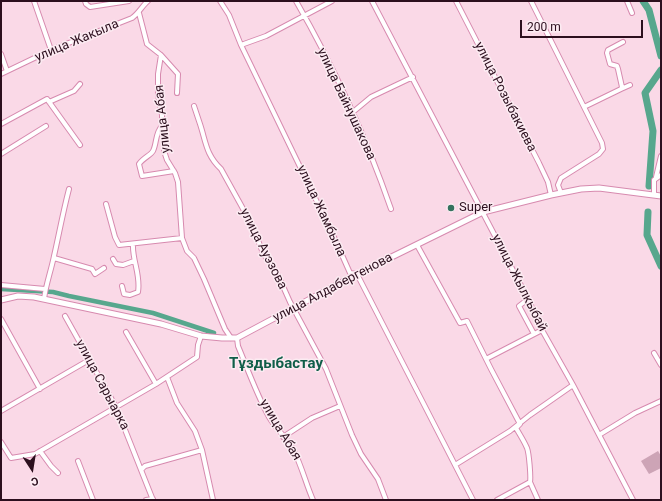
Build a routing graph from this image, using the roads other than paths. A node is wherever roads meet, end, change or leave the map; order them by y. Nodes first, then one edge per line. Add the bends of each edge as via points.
1 (34, 1) edge
2 (85, 1) edge
3 (129, 1) edge
4 (148, 1) edge
5 (220, 1) edge
6 (296, 1) edge
7 (332, 1) edge
8 (372, 1) edge
9 (456, 1) edge
10 (532, 1) edge
11 (628, 1) edge
12 (142, 3) edge
13 (139, 13) junction
14 (632, 13) dead end
15 (304, 15) junction
16 (623, 42) dead end
17 (241, 45) junction
18 (51, 50) junction
19 (1, 54) edge
20 (161, 55) junction
21 (3, 65) edge
22 (7, 71) junction
23 (1, 74) edge
24 (413, 77) junction
25 (80, 84) dead end
26 (630, 85) dead end
27 (621, 89) junction
28 (177, 93) dead end
29 (49, 102) junction
30 (194, 106) dead end
31 (584, 107) junction
32 (353, 112) junction
33 (1, 124) edge
34 (46, 126) dead end
35 (162, 126) junction
36 (80, 145) dead end
37 (1, 154) edge
38 (661, 156) edge
39 (174, 171) junction
40 (661, 175) edge
41 (656, 177) junction
42 (69, 189) dead end
43 (561, 193) junction
44 (551, 195) junction
45 (654, 195) junction
46 (661, 196) edge
47 (106, 204) dead end
48 (390, 209) dead end
49 (483, 212) junction
50 (182, 238) junction
51 (132, 244) junction
52 (417, 245) junction
53 (54, 258) junction
54 (113, 259) dead end
55 (134, 261) junction
56 (104, 268) dead end
57 (357, 274) junction
58 (1, 285) edge
59 (122, 286) dead end
60 (45, 289) junction
61 (44, 299) junction
62 (528, 299) junction
63 (1, 300) edge
64 (293, 309) junction
65 (65, 316) dead end
66 (1, 319) edge
67 (542, 330) junction
68 (126, 332) dead end
69 (534, 334) junction
70 (201, 336) junction
71 (234, 338) junction
72 (654, 353) dead end
73 (486, 359) junction
74 (89, 360) junction
75 (661, 365) edge
76 (167, 377) junction
77 (156, 384) junction
78 (573, 386) junction
79 (40, 389) junction
80 (661, 401) edge
81 (340, 406) junction
82 (116, 407) junction
83 (1, 411) edge
84 (520, 424) junction
85 (599, 434) junction
86 (284, 437) junction
87 (1, 442) edge
88 (202, 450) junction
89 (40, 451) junction
90 (78, 461) dead end
91 (455, 465) junction
92 (142, 469) junction
93 (58, 473) dead end
94 (530, 482) junction
95 (213, 499) edge
96 (92, 500) edge
97 (146, 500) edge
98 (153, 500) edge
99 (313, 500) edge
100 (386, 500) edge
101 (473, 500) edge
102 (497, 500) edge
103 (538, 500) edge
104 (633, 500) edge

1 - 18 street
2 - 3 street via 90,7
4 - 12 street
5 - 17 street, улица Жамбыла via 229,15
6 - 15 street, улица Байнушакова
7 - 15 street
8 - 24 street, улица Жылкыбай
9 - 44 street, улица Розыбакиева via 539,163
10 - 31 street
11 - 14 street
12 - 13 street
13 - 18 street, улица Жакыла
13 - 20 street via 147,44
15 - 17 street via 266,36
15 - 32 street, улица Байнушакова
16 - 27 street via 607,53 610,64 617,66
17 - 57 street, улица Жамбыла via 350,273
18 - 22 street, улица Жакыла
19 - 21 street
20 - 28 street via 178,74
20 - 35 street, улица Абая via 158,95
21 - 22 street
22 - 23 street, улица Жакыла
24 - 32 street via 371,97
24 - 49 street, улица Жылкыбай
25 - 29 street via 74,91
26 - 27 street
27 - 31 street
29 - 33 street via 47,99
29 - 36 street
30 - 64 street, улица Ауэзова via 207,149 252,226 263,253 278,276
31 - 43 street via 603,149 561,178 558,185
32 - 48 street, улица Байнушакова via 375,164
34 - 37 street
35 - 39 street, улица Абая via 164,151
35 - 39 street via 157,134 154,151 139,164 140,172 142,176
38 - 41 street
39 - 50 street, улица Абая via 178,182
40 - 41 street
41 - 45 street
42 - 53 street
43 - 44 main road, улица Алдабергенова
43 - 45 main road, улица Алдабергенова via 599,188
44 - 49 main road, улица Алдабергенова
45 - 46 main road, улица Алдабергенова
47 - 51 street via 119,245
49 - 52 main road, улица Алдабергенова
49 - 62 street, улица Жылкыбай
50 - 51 street
50 - 71 street, улица Абая via 204,279 225,329
51 - 55 street
52 - 57 main road, улица Алдабергенова
52 - 73 street via 460,323 467,321
53 - 56 street via 92,269 94,274
53 - 60 street
54 - 55 street via 116,264 123,265
55 - 59 street via 138,273 138,292 130,296 124,294
57 - 64 main road, улица Алдабергенова
57 - 91 street, улица Жамбыла
58 - 60 street
60 - 61 street
61 - 63 main road via 18,296
61 - 70 main road via 161,324
62 - 67 street, улица Жылкыбай
62 - 69 street via 519,306
64 - 71 main road, улица Алдабергенова
64 - 81 street, улица Ауэзова via 326,369
65 - 74 street, улица Сарыарка
66 - 79 street
67 - 69 street
67 - 78 street, улица Жылкыбай
68 - 77 street
69 - 73 street
70 - 71 main road
70 - 76 street via 197,357
71 - 86 street, улица Абая via 270,417
72 - 75 street
73 - 84 street
74 - 79 street
74 - 82 street, улица Сарыарка
76 - 77 street
76 - 88 street via 177,403 195,431
77 - 82 street
78 - 84 street
78 - 85 street, улица Жылкыбай
79 - 83 street
80 - 85 street
81 - 86 street via 312,418
81 - 100 street, улица Ауэзова via 361,454 378,479
82 - 89 street
82 - 92 street, улица Сарыарка
84 - 91 street
84 - 94 street via 516,428 527,450
85 - 104 street, улица Жылкыбай
86 - 99 street, улица Абая via 300,463
87 - 89 street via 11,458
88 - 92 street
88 - 95 street
89 - 93 street
90 - 96 street
91 - 101 street, улица Жамбыла
92 - 98 street, улица Сарыарка
94 - 102 street
94 - 103 street
97 - 98 street

